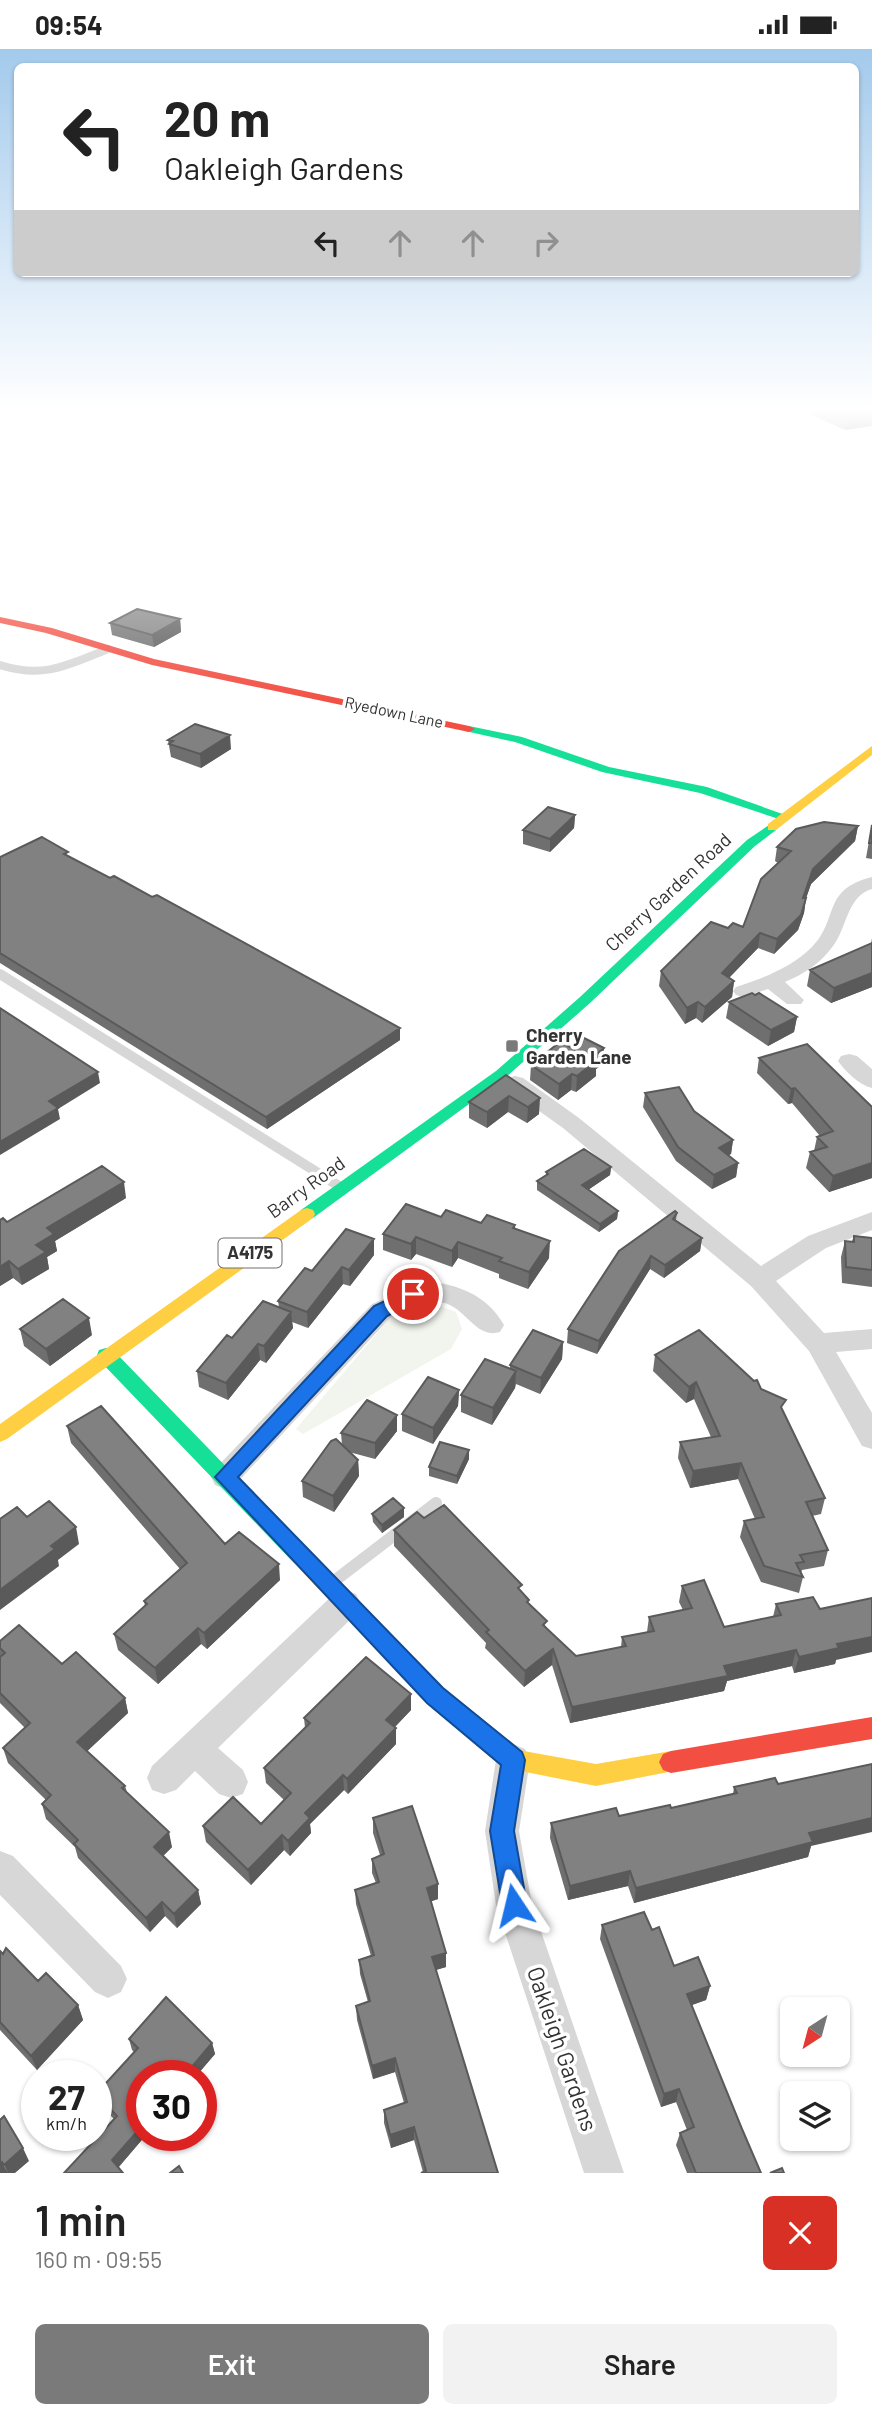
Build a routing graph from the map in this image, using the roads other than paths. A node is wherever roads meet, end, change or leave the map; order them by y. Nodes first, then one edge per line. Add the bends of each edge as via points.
1 (0, 620) edge
2 (108, 649) junction
3 (0, 665) edge
4 (872, 749) edge
5 (785, 817) junction
6 (872, 883) edge
7 (0, 974) edge
8 (772, 982) junction
9 (743, 991) dead end
10 (794, 1000) dead end
11 (849, 1061) dead end
12 (501, 1074) junction
13 (872, 1081) edge
14 (341, 1187) junction
15 (872, 1221) edge
16 (760, 1279) junction
17 (491, 1325) dead end
18 (872, 1339) edge
19 (818, 1344) junction
20 (106, 1355) junction
21 (0, 1434) edge
22 (872, 1438) edge
23 (225, 1477) junction
24 (436, 1503) dead end
25 (336, 1595) junction
26 (872, 1728) edge
27 (194, 1749) junction
28 (513, 1760) junction
29 (164, 1778) dead end
30 (231, 1781) dead end
31 (0, 1869) edge
32 (108, 1979) dead end
33 (604, 2173) edge

1 - 2 street, Ryedown Lane
2 - 3 lane via 37,674
2 - 5 street, Ryedown Lane via 518,739 606,770 703,790
4 - 5 street, Cherry Garden Road / A4175
5 - 12 street, Cherry Garden Road / A4175 via 751,843
6 - 8 street via 853,889 843,901 820,950
7 - 14 lane
8 - 9 street
8 - 10 street
11 - 13 street
12 - 14 street, Barry Road / A4175
12 - 16 street via 571,1123
14 - 20 street, Barry Road / A4175
15 - 16 street via 817,1242
16 - 19 street
17 - 23 street via 478,1308 452,1293 413,1294 381,1311
18 - 19 street
19 - 22 street
20 - 21 street, Barry Road / A4175
20 - 23 street
23 - 25 street
24 - 25 lane
25 - 27 street
25 - 28 street via 435,1696
26 - 28 street via 596,1775
27 - 29 street
27 - 30 street
28 - 33 street, Oakleigh Gardens via 502,1831 514,1905
31 - 32 street

